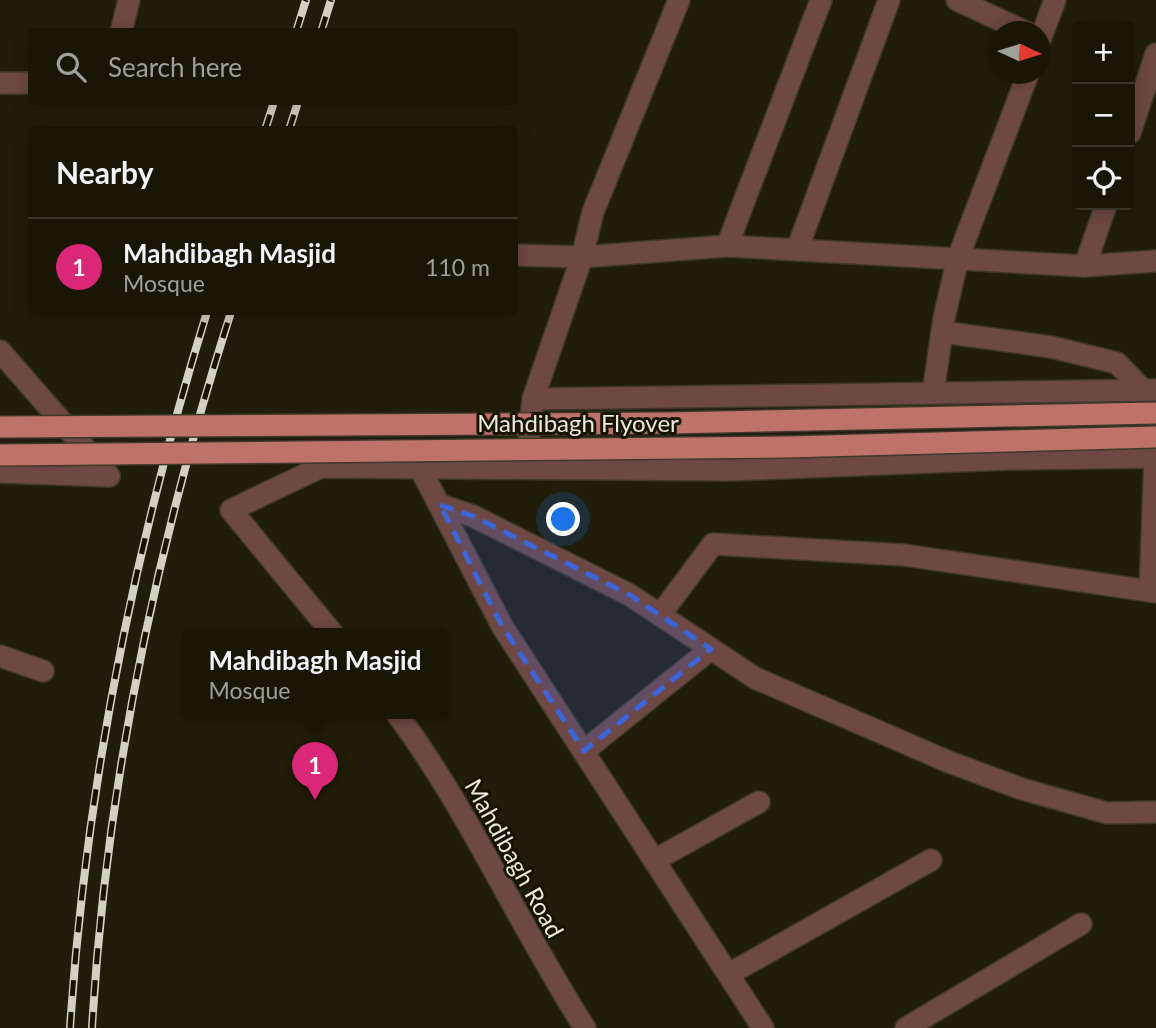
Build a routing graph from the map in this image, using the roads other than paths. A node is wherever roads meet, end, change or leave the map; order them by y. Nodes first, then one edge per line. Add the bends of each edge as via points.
1 (129, 0) edge
2 (679, 0) edge
3 (821, 0) edge
4 (889, 0) edge
5 (957, 0) edge
6 (1055, 0) edge
7 (1002, 21) edge
8 (1047, 21) edge
9 (122, 28) edge
10 (1156, 54) edge
11 (0, 83) edge
12 (28, 83) edge
13 (1024, 84) edge
14 (1135, 118) edge
15 (1104, 210) edge
16 (727, 246) junction
17 (797, 250) junction
18 (518, 255) edge
19 (582, 257) junction
20 (958, 258) junction
21 (1156, 261) edge
22 (1086, 266) junction
23 (942, 332) junction
24 (0, 351) edge
25 (1149, 390) edge
26 (933, 393) junction
27 (533, 399) junction
28 (1156, 413) edge
29 (0, 427) edge
30 (1156, 450) edge
31 (0, 455) edge
32 (420, 468) junction
33 (526, 468) junction
34 (0, 472) edge
35 (440, 505) junction
36 (1153, 591) edge
37 (660, 615) junction
38 (328, 628) edge
39 (710, 649) junction
40 (0, 656) edge
41 (43, 671) dead end
42 (401, 719) edge
43 (584, 751) junction
44 (759, 802) dead end
45 (1156, 812) edge
46 (654, 860) junction
47 (931, 860) dead end
48 (1081, 924) dead end
49 (729, 974) junction
50 (586, 1028) edge
51 (764, 1028) edge
52 (906, 1028) edge

1 - 9 street
2 - 19 street via 593,212
3 - 16 street
4 - 17 street
5 - 7 street
6 - 8 street
10 - 14 street
11 - 12 street
13 - 20 street
15 - 22 street
16 - 17 street
16 - 19 street
17 - 20 street
18 - 19 street
19 - 27 street
20 - 22 street
20 - 23 street
21 - 22 street
23 - 25 street via 1051,347 1117,363
23 - 26 street
24 - 34 street via 109,476
25 - 26 street
26 - 27 street
27 - 33 street
28 - 29 main road, Mahdibagh Flyover, bridge via 669,423
30 - 31 main road, Mahdibagh Flyover, bridge via 787,447
30 - 33 street via 730,470
30 - 36 street
32 - 33 street
32 - 35 street
32 - 38 street via 321,467 231,510
35 - 37 street via 473,516 630,595
35 - 43 street via 502,626
36 - 37 street via 904,555 713,544
37 - 39 street
39 - 43 street
39 - 45 street via 755,678 1010,785 1107,813
40 - 41 street
42 - 50 street, Mahdibagh Road via 433,764 545,965
43 - 46 street
44 - 46 street
46 - 49 street
47 - 49 street
48 - 52 street
49 - 51 street

